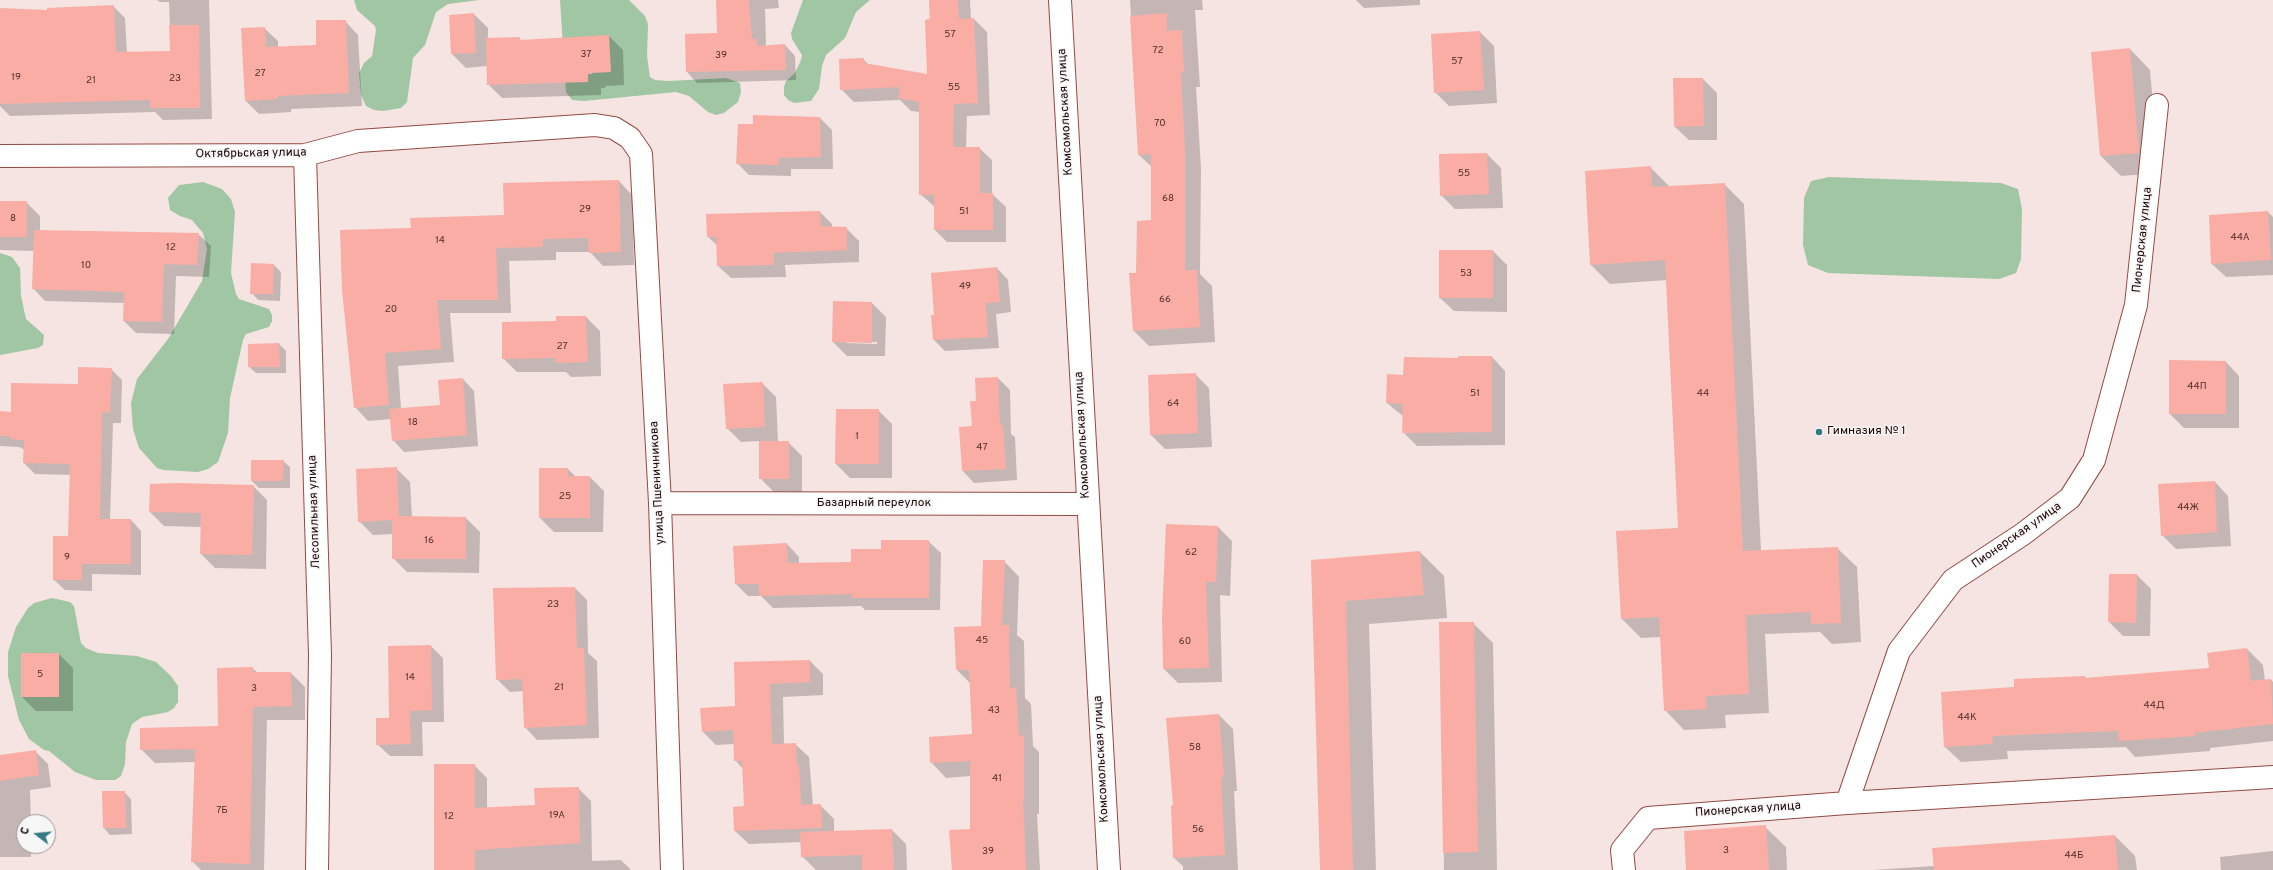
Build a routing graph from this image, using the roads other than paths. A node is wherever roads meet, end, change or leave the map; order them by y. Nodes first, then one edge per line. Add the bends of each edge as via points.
1 (1060, 0) edge
2 (2157, 105) dead end
3 (595, 125) joint
4 (305, 155) junction
5 (0, 156) edge
6 (660, 503) junction
7 (1087, 504) junction
8 (2273, 777) edge
9 (1847, 803) junction
10 (317, 870) edge
11 (672, 870) edge
12 (1109, 870) edge
13 (1624, 870) edge

1 - 7 street, Комсомольская улица
2 - 9 street, Пионерская улица via 2136,305 2094,460 2070,498 2023,534 1953,580 1899,651
3 - 4 street, Октябрьская улица via 358,141
3 - 6 street, улица Пшеничникова via 614,128 630,138 641,154
4 - 5 street, Октябрьская улица
4 - 10 street, Лесопильная улица via 319,648
6 - 7 street, Базарный переулок
6 - 11 street, улица Пшеничникова
7 - 12 street, Комсомольская улица
8 - 9 street, Пионерская улица
9 - 13 street, Пионерская улица via 1648,818 1622,850

